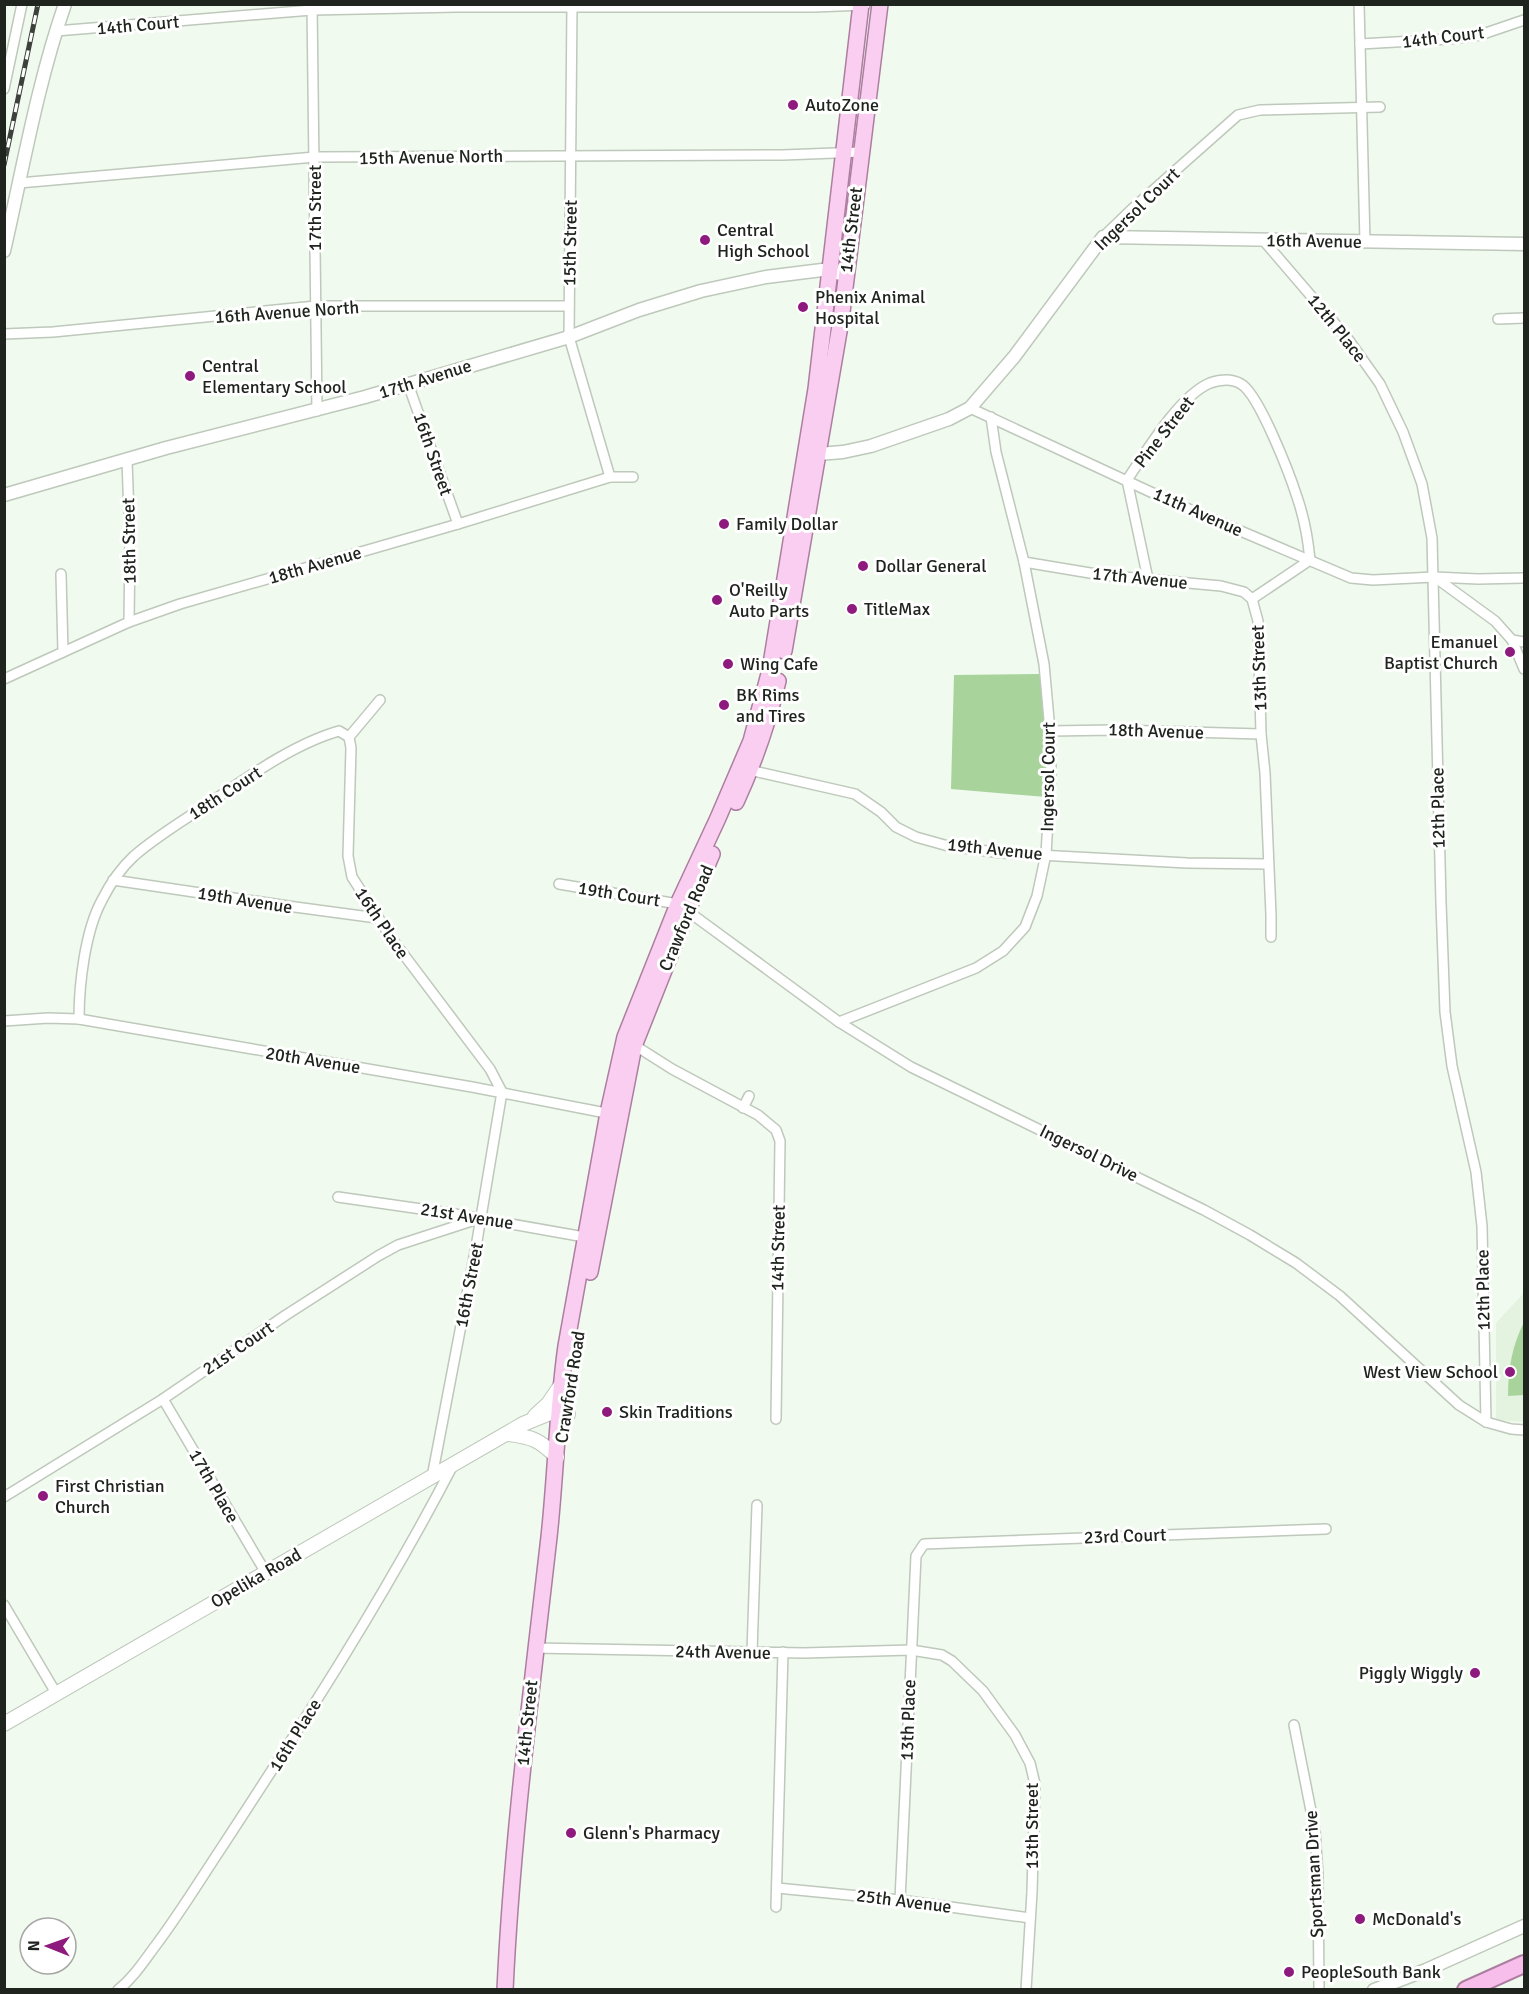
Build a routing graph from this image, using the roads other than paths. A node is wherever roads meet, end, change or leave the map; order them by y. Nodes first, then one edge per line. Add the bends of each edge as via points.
1 (22, 4) edge
2 (65, 4) edge
3 (868, 4) edge
4 (880, 4) edge
5 (1359, 4) edge
6 (861, 5) edge
7 (572, 6) edge
8 (312, 7) edge
9 (1524, 20) edge
10 (56, 31) junction
11 (1360, 44) junction
12 (4, 89) edge
13 (1360, 107) junction
14 (1380, 107) dead end
15 (861, 152) junction
16 (844, 153) junction
17 (570, 155) junction
18 (315, 158) junction
19 (19, 183) junction
20 (1103, 237) junction
21 (1264, 241) junction
22 (1365, 242) junction
23 (1524, 244) edge
24 (4, 251) edge
25 (829, 271) junction
26 (845, 275) junction
27 (316, 306) junction
28 (569, 306) junction
29 (1524, 318) edge
30 (1498, 319) dead end
31 (4, 334) edge
32 (569, 337) junction
33 (408, 384) junction
34 (970, 408) junction
35 (317, 411) junction
36 (991, 417) junction
37 (812, 453) junction
38 (127, 461) junction
39 (610, 477) junction
40 (633, 477) dead end
41 (1127, 480) junction
42 (4, 495) edge
43 (458, 524) junction
44 (1310, 560) junction
45 (1024, 562) junction
46 (61, 574) dead end
47 (1434, 577) junction
48 (1524, 578) edge
49 (1148, 579) junction
50 (1252, 599) junction
51 (129, 622) junction
52 (1512, 640) junction
53 (1524, 642) edge
54 (63, 652) junction
55 (1524, 669) edge
56 (4, 679) edge
57 (380, 700) dead end
58 (1050, 731) junction
59 (1262, 734) junction
60 (349, 737) junction
61 (745, 769) junction
62 (1046, 854) junction
63 (1268, 864) junction
64 (113, 880) junction
65 (559, 884) dead end
66 (683, 907) junction
67 (377, 918) junction
68 (1271, 937) dead end
69 (79, 1019) junction
70 (4, 1021) edge
71 (839, 1022) junction
72 (629, 1042) junction
73 (502, 1092) junction
74 (748, 1096) dead end
75 (743, 1108) junction
76 (614, 1114) junction
77 (338, 1197) dead end
78 (481, 1218) junction
79 (591, 1238) junction
80 (561, 1385) junction
81 (163, 1399) junction
82 (561, 1416) junction
83 (776, 1419) dead end
84 (531, 1420) junction
85 (1486, 1422) junction
86 (1524, 1430) edge
87 (508, 1434) junction
88 (557, 1457) junction
89 (452, 1467) junction
90 (432, 1477) junction
91 (4, 1497) edge
92 (757, 1505) dead end
93 (1326, 1529) dead end
94 (924, 1544) joint
95 (266, 1573) junction
96 (4, 1605) edge
97 (534, 1648) junction
98 (911, 1650) junction
99 (752, 1652) junction
100 (783, 1652) junction
101 (56, 1694) junction
102 (4, 1724) edge
103 (1293, 1725) dead end
104 (777, 1887) junction
105 (900, 1900) junction
106 (776, 1907) dead end
107 (1030, 1918) junction
108 (1524, 1926) edge
109 (1524, 1964) edge
110 (118, 1989) edge
111 (505, 1989) edge
112 (1026, 1989) edge
113 (1319, 1989) edge
114 (1374, 1989) edge
115 (1466, 1989) edge

1 - 12 street
2 - 10 street
3 - 6 street, 14th Court
4 - 15 main road, 14th Street
5 - 11 street
6 - 7 street, 14th Court
6 - 16 main road, 14th Street
7 - 8 street, 14th Court
7 - 17 street, 15th Street
8 - 10 street, 14th Court
8 - 18 street, 17th Street
9 - 11 street, 14th Court via 1480,35
10 - 19 street
11 - 13 street
13 - 14 street
13 - 20 street, Ingersol Court via 1260,110 1238,115
13 - 22 street
15 - 16 street, 15th Avenue North
15 - 26 main road, 14th Street
16 - 17 street, 15th Avenue North
16 - 25 main road, 14th Street
17 - 18 street, 15th Avenue North
17 - 28 street, 15th Street
18 - 19 street, 15th Avenue North
18 - 27 street, 17th Street
19 - 24 street
20 - 21 street, 16th Avenue
20 - 34 street, Ingersol Court via 1014,357
21 - 22 street, 16th Avenue
21 - 47 street, 12th Place via 1348,339 1380,384 1422,483
22 - 23 street, 16th Avenue
25 - 26 street, 17th Avenue
25 - 32 street, 17th Avenue via 766,277 701,291
25 - 37 main road, 14th Street
26 - 37 main road, 14th Street via 841,320
27 - 28 street, 16th Avenue North
27 - 31 street, 16th Avenue North
27 - 35 street, 17th Street
28 - 32 street, 15th Street
29 - 30 street
32 - 33 street, 17th Avenue
32 - 39 street, 15th Street
33 - 35 street, 17th Avenue
33 - 43 street, 16th Street
34 - 36 street, 11th Avenue
34 - 37 street via 871,446
35 - 38 street, 17th Avenue
36 - 41 street, 11th Avenue
36 - 45 street, Ingersol Court
37 - 61 main road, Crawford Road via 772,708
38 - 42 street, 17th Avenue
38 - 51 street, 18th Street
39 - 40 street, 18th Avenue
39 - 43 street, 18th Avenue
41 - 44 street, 11th Avenue
41 - 44 street, Pine Street via 1193,394 1211,383 1232,380 1254,399 1278,449 1298,499
41 - 49 street, Pine Street
43 - 51 street, 18th Avenue
44 - 47 street, 11th Avenue via 1351,578
44 - 50 street, 13th Street
45 - 49 street, 17th Avenue
45 - 58 street, Ingersol Court via 1044,664
46 - 54 street
47 - 48 street
47 - 52 street via 1495,621
47 - 85 street, 12th Place via 1445,1012 1452,1066 1476,1172 1482,1226
49 - 50 street, 17th Avenue via 1233,588
50 - 59 street, 13th Street via 1258,621
51 - 54 street, 18th Avenue
52 - 53 street
52 - 55 street
54 - 56 street, 18th Avenue
57 - 60 street
58 - 59 street, 18th Avenue
58 - 62 street, Ingersol Court
59 - 63 street, 13th Street
60 - 64 street, 18th Court via 339,730 327,734 239,783 133,857
60 - 67 street, 16th Place via 349,867 357,888
61 - 62 street, 19th Avenue via 855,794 896,827 916,837 948,846
61 - 66 main road, Crawford Road via 718,818
62 - 63 street, 19th Avenue
62 - 71 street, Ingersol Court via 1025,927 1003,951 976,968
63 - 68 street, 13th Street
64 - 67 street, 19th Avenue
64 - 69 street via 93,921 81,974
65 - 66 street, 19th Court
66 - 71 street, Ingersol Drive
66 - 72 main road, Crawford Road via 644,984
67 - 73 street, 16th Place via 490,1069
69 - 70 street, 20th Avenue
69 - 73 street, 20th Avenue
71 - 85 street, Ingersol Drive via 911,1067 1183,1199 1296,1263 1340,1296 1459,1405
72 - 75 street
72 - 76 main road, Crawford Road
73 - 76 street, 20th Avenue
73 - 78 street, 16th Street
74 - 75 street
75 - 83 street, 14th Street via 776,1130 780,1141
76 - 79 main road, Crawford Road
77 - 78 street, 21st Avenue
78 - 79 street, 21st Avenue
78 - 81 street, 21st Court via 398,1245 378,1256
78 - 90 street, 16th Street
79 - 80 main road, Crawford Road
79 - 82 main road, Crawford Road via 574,1357
80 - 82 main road, Crawford Road
80 - 84 main road
81 - 91 street, 21st Court
81 - 95 street, 17th Place
82 - 84 main road, Opelika Road via 550,1413
82 - 87 main road, Opelika Road via 528,1431
82 - 88 main road, Crawford Road via 563,1448
84 - 87 main road, Opelika Road
85 - 86 street, Ingersol Drive
87 - 88 main road via 532,1437
87 - 89 main road, Opelika Road
88 - 97 main road, 14th Street
89 - 90 main road, Opelika Road
89 - 110 street, 16th Place via 372,1610 257,1795 167,1931 135,1974
90 - 95 main road, Opelika Road
92 - 99 street
93 - 94 street, 23rd Court
94 - 98 street, 13th Place via 916,1556
95 - 101 main road, Opelika Road
96 - 101 street
97 - 99 street, 24th Avenue
97 - 111 main road, 14th Street
98 - 100 street, 24th Avenue
98 - 105 street, 13th Place
98 - 107 street, 13th Street via 942,1655 960,1667 1016,1735 1030,1763 1035,1784
99 - 100 street, 24th Avenue
100 - 104 street
101 - 102 main road, Opelika Road
103 - 113 street, Sportsman Drive via 1315,1832
104 - 105 street, 25th Avenue
104 - 106 street
105 - 107 street, 25th Avenue
107 - 112 street, 13th Street
108 - 114 street
109 - 115 highway

